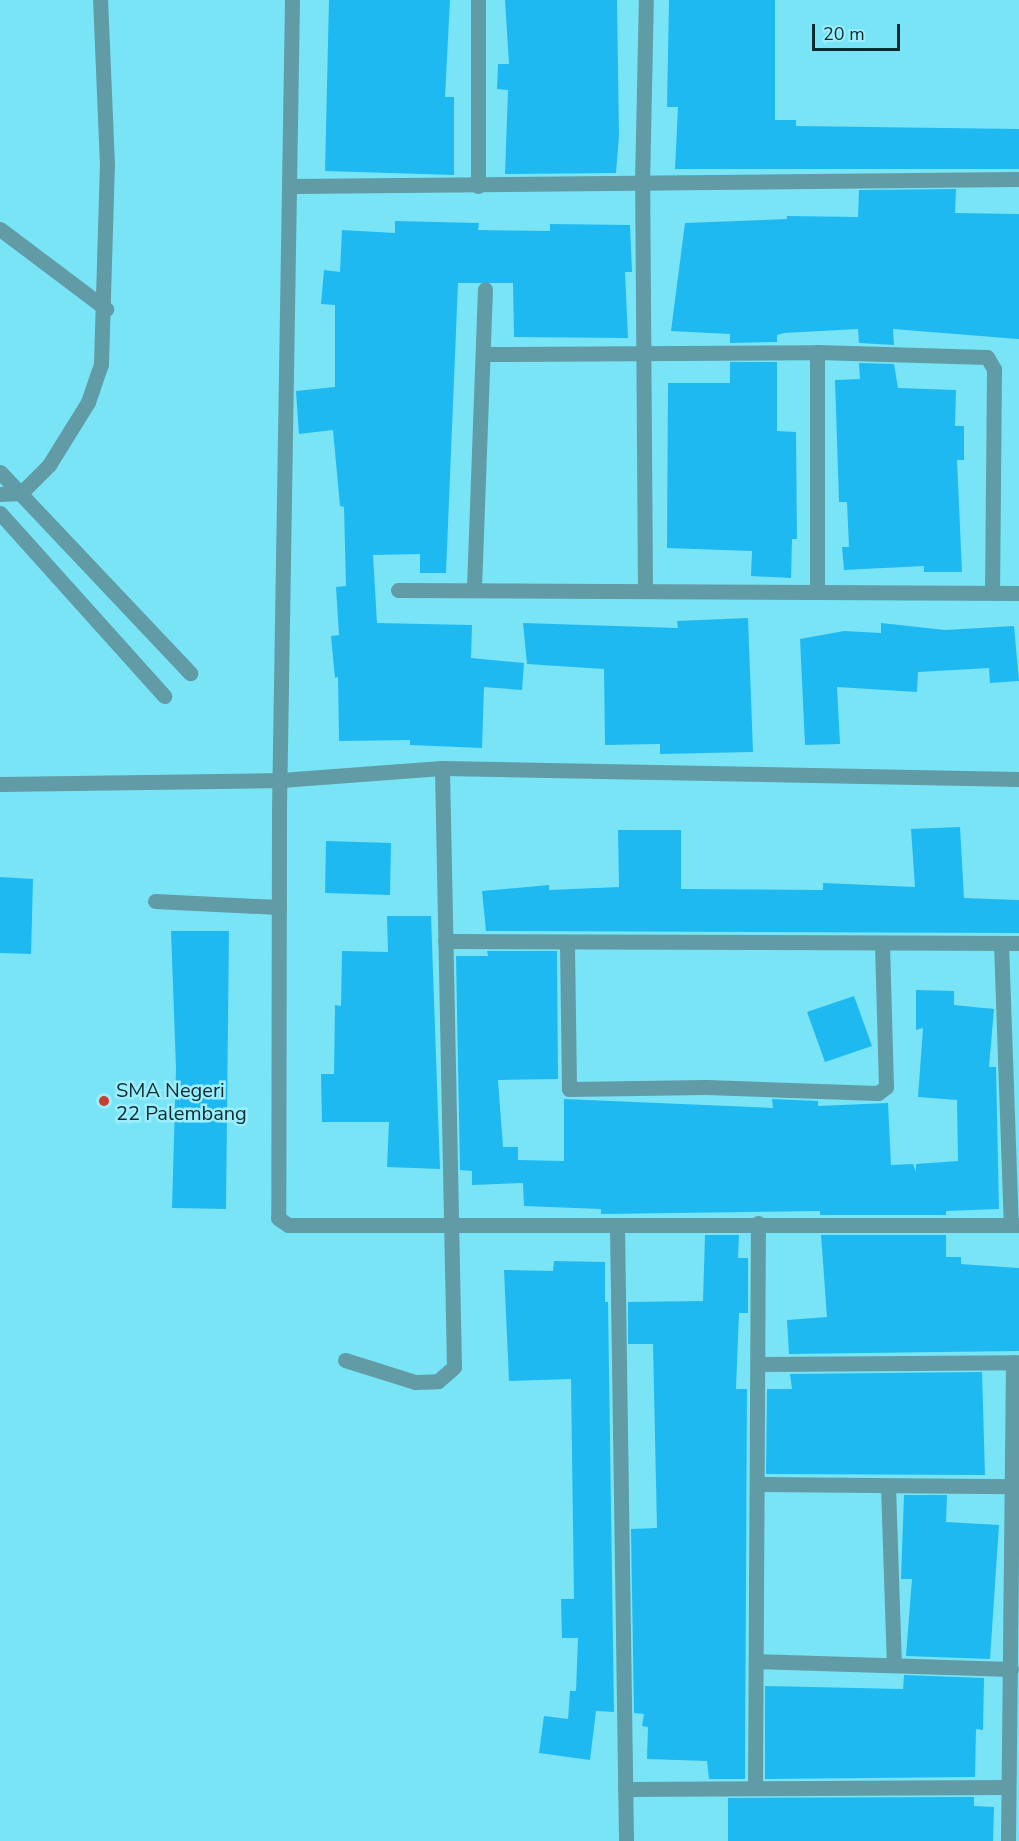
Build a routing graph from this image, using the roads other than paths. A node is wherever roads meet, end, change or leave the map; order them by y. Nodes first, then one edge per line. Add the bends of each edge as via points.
1 (100, 0) edge
2 (292, 0) edge
3 (478, 0) edge
4 (646, 0) edge
5 (1019, 178) edge
6 (642, 184) junction
7 (292, 186) junction
8 (478, 186) junction
9 (0, 229) edge
10 (485, 289) dead end
11 (106, 309) junction
12 (817, 352) junction
13 (486, 354) junction
14 (644, 355) junction
15 (0, 472) edge
16 (21, 493) junction
17 (0, 494) edge
18 (0, 513) edge
19 (474, 588) junction
20 (645, 589) junction
21 (398, 590) dead end
22 (992, 591) junction
23 (817, 592) junction
24 (1019, 593) edge
25 (190, 673) dead end
26 (164, 696) dead end
27 (442, 768) junction
28 (1019, 779) edge
29 (281, 780) junction
30 (0, 784) edge
31 (155, 901) dead end
32 (279, 907) junction
33 (445, 941) junction
34 (1019, 943) edge
35 (567, 944) junction
36 (882, 944) junction
37 (1001, 944) junction
38 (758, 1224) junction
39 (451, 1225) junction
40 (1015, 1225) edge
41 (617, 1226) junction
42 (345, 1360) dead end
43 (1016, 1362) edge
44 (760, 1364) junction
45 (759, 1484) junction
46 (888, 1486) junction
47 (1012, 1486) junction
48 (756, 1661) junction
49 (894, 1664) junction
50 (1011, 1669) junction
51 (1008, 1787) junction
52 (755, 1788) junction
53 (625, 1789) junction
54 (626, 1841) edge
55 (1008, 1841) edge

1 - 11 street via 107,165
2 - 7 street
3 - 8 street
4 - 6 street
5 - 6 street
6 - 8 street
6 - 14 street
7 - 8 street
7 - 29 street
9 - 11 street
10 - 13 street
11 - 16 street via 101,364 88,402 49,465
12 - 14 street
12 - 22 street via 987,357 994,369
12 - 23 street
13 - 14 street
13 - 19 street
14 - 20 street
15 - 16 street
16 - 17 street
16 - 25 street
18 - 26 street
19 - 20 street
19 - 21 street
20 - 23 street
22 - 23 street
22 - 24 street
27 - 28 street
27 - 29 street
27 - 33 street
29 - 30 street
29 - 32 street
31 - 32 street
32 - 39 street via 278,1218 288,1225
33 - 35 street
33 - 39 street
34 - 37 street
35 - 36 street
35 - 36 street via 569,1089 706,1087 878,1093 886,1087
36 - 37 street
37 - 40 street
38 - 40 street
38 - 41 street
38 - 44 street
39 - 41 street
39 - 42 street via 451,1372 438,1381 415,1382
41 - 53 street
43 - 44 street
43 - 47 street
44 - 45 street
45 - 46 street
45 - 48 street
46 - 47 street
46 - 49 street
47 - 50 street
48 - 49 street
48 - 52 street
49 - 50 street
50 - 51 street
51 - 52 street
51 - 55 street
52 - 53 street
53 - 54 street

